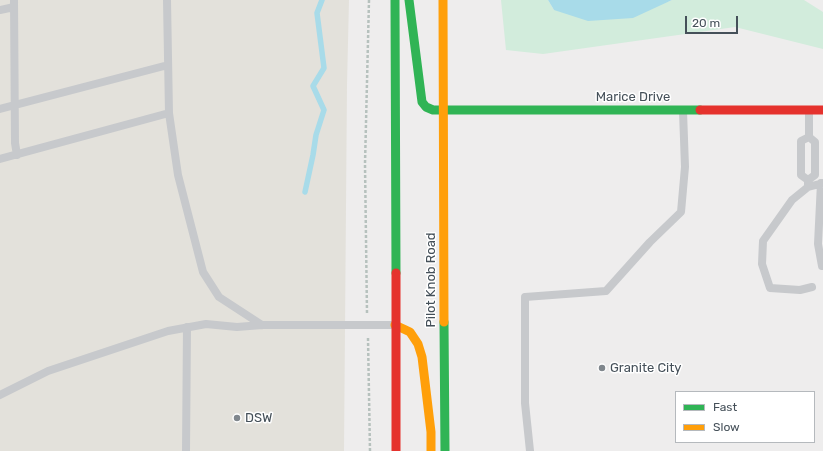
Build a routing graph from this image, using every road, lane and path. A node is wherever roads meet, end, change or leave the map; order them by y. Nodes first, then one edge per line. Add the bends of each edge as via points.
1 (167, 0) edge
2 (369, 0) edge
3 (395, 0) edge
4 (409, 0) edge
5 (443, 0) edge
6 (14, 3) edge
7 (0, 10) edge
8 (168, 66) junction
9 (15, 106) junction
10 (0, 109) edge
11 (444, 110) junction
12 (683, 110) junction
13 (809, 110) junction
14 (823, 110) edge
15 (169, 113) junction
16 (809, 137) junction
17 (17, 155) junction
18 (0, 159) edge
19 (822, 183) edge
20 (808, 184) junction
21 (822, 266) dead end
22 (812, 287) dead end
23 (262, 325) junction
24 (368, 325) junction
25 (395, 325) junction
26 (187, 327) junction
27 (0, 394) edge
28 (186, 451) edge
29 (370, 451) edge
30 (396, 451) edge
31 (431, 451) edge
32 (445, 451) edge
33 (530, 451) edge

1 - 8 lane
2 - 24 path via 365,164
3 - 25 main road
4 - 11 main road via 422,102 433,110
5 - 11 main road, Pilot Knob Road
6 - 7 lane
6 - 9 lane
8 - 9 lane
8 - 15 lane
9 - 10 lane
9 - 17 lane
11 - 12 main road, Marice Drive
11 - 32 main road, Pilot Knob Road
12 - 13 main road, Marice Drive
12 - 33 lane via 685,167 681,212 606,291 526,297 525,403
13 - 14 main road, Marice Drive
13 - 16 lane
15 - 17 lane
15 - 23 lane via 178,175 203,272 219,297
16 - 20 lane via 815,142 815,175
16 - 20 lane via 801,141 801,175
17 - 18 lane
19 - 20 lane
19 - 21 lane via 818,244
20 - 22 lane via 792,200 763,240 762,264 770,288 800,290
23 - 24 lane
23 - 26 lane via 237,327 206,324
24 - 25 lane
24 - 29 path
25 - 30 main road
25 - 31 main road, Pilot Knob Road via 410,332 418,344 422,357
26 - 27 lane via 168,330 48,371
26 - 28 lane

